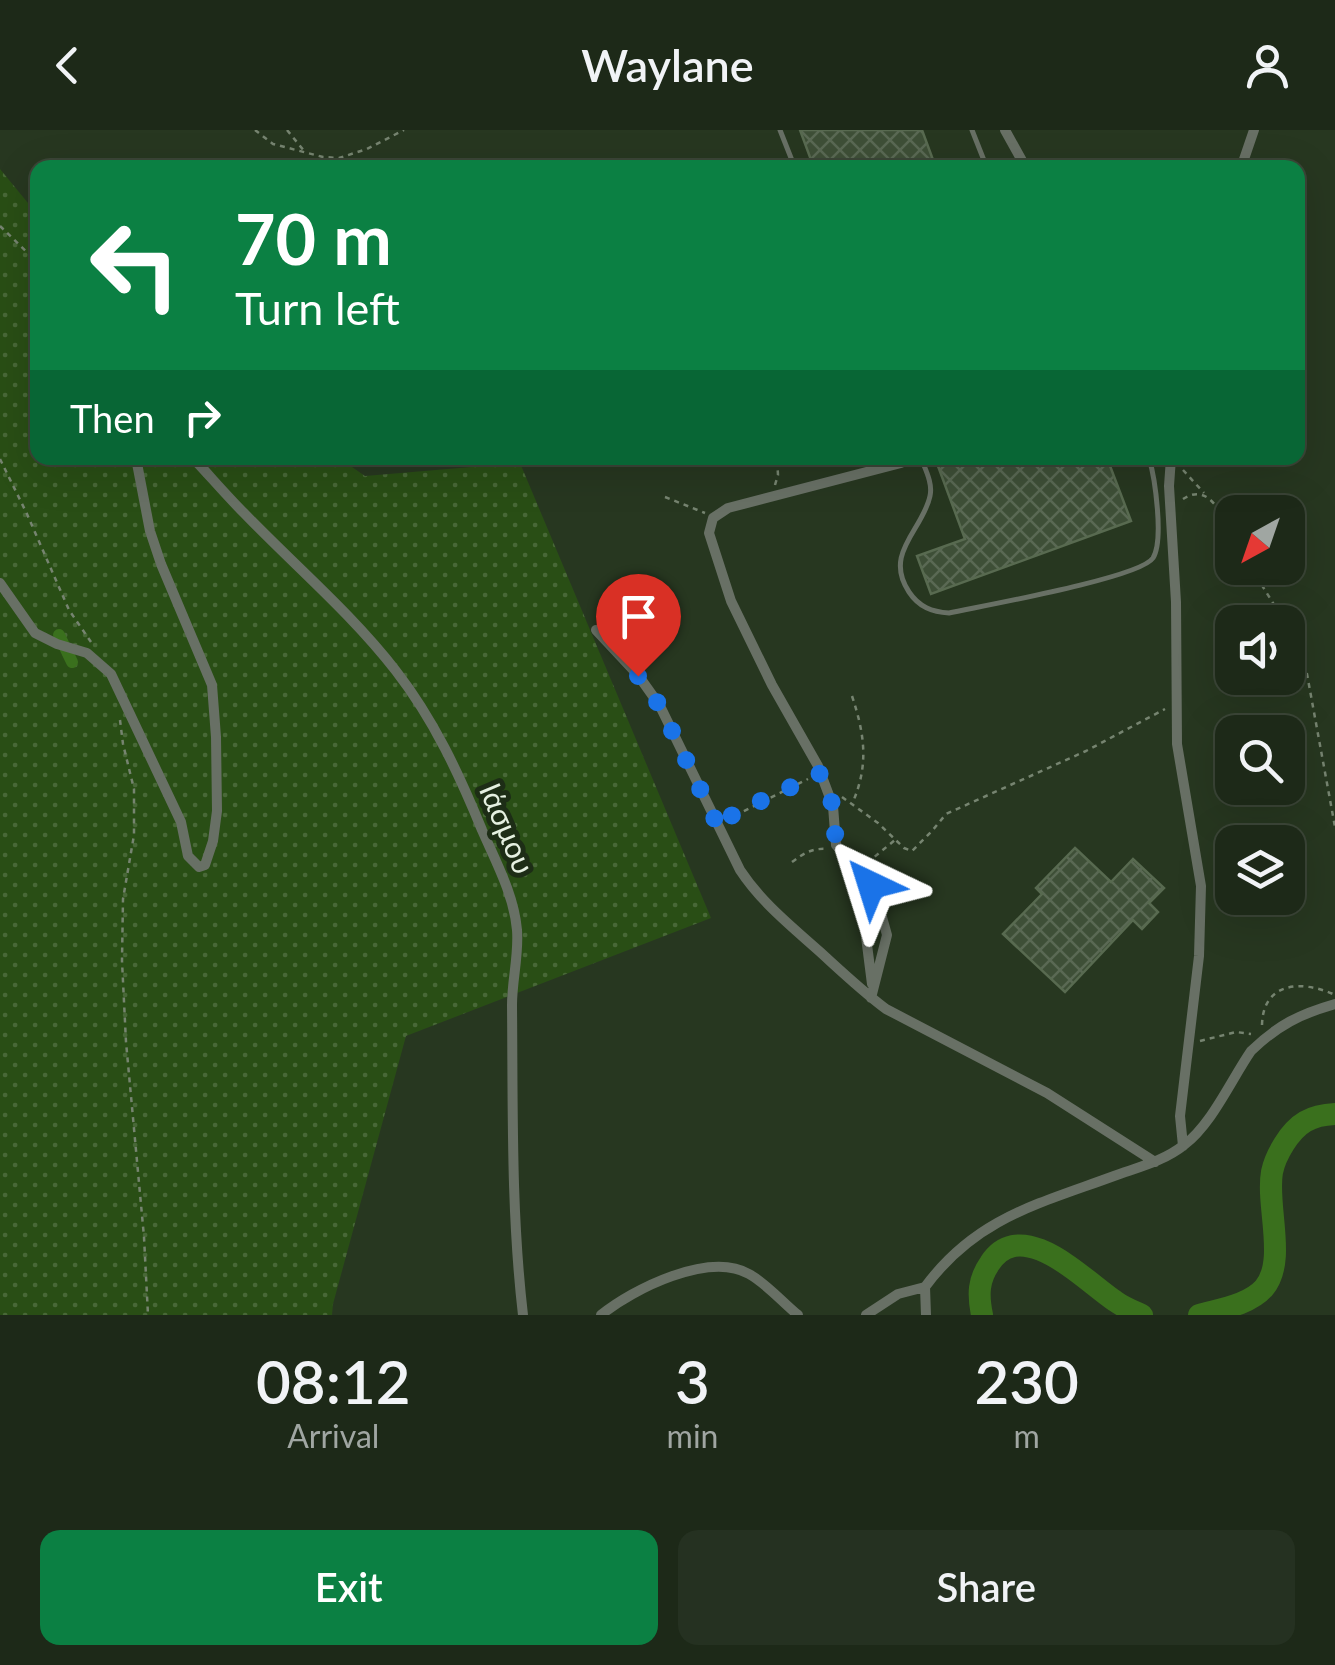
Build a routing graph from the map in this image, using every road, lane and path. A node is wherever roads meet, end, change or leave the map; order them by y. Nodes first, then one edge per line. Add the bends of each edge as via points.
1 (254, 130) edge
2 (287, 130) edge
3 (404, 130) edge
4 (780, 130) edge
5 (972, 130) edge
6 (1005, 130) edge
7 (1254, 130) edge
8 (305, 152) junction
9 (792, 160) edge
10 (984, 160) edge
11 (1022, 160) edge
12 (1244, 160) edge
13 (0, 226) edge
14 (30, 256) edge
15 (0, 459) edge
16 (137, 465) edge
17 (200, 465) edge
18 (777, 465) edge
19 (894, 465) edge
20 (924, 465) edge
21 (1150, 465) edge
22 (1174, 465) edge
23 (1179, 465) edge
24 (1204, 493) junction
25 (665, 497) dead end
26 (771, 497) junction
27 (1215, 505) edge
28 (1171, 512) junction
29 (713, 518) junction
30 (0, 583) edge
31 (596, 630) dead end
32 (94, 658) junction
33 (1305, 666) edge
34 (852, 696) dead end
35 (1177, 700) junction
36 (128, 708) junction
37 (821, 773) junction
38 (828, 789) junction
39 (852, 804) junction
40 (1335, 827) edge
41 (720, 830) junction
42 (895, 840) junction
43 (839, 849) junction
44 (792, 862) dead end
45 (859, 871) junction
46 (864, 921) dead end
47 (872, 995) junction
48 (1335, 995) edge
49 (1335, 1004) edge
50 (1262, 1040) junction
51 (1189, 1044) junction
52 (1183, 1146) junction
53 (1155, 1162) junction
54 (925, 1287) junction
55 (148, 1315) edge
56 (524, 1315) edge
57 (601, 1315) edge
58 (798, 1315) edge
59 (866, 1315) edge
60 (926, 1315) edge

1 - 8 path via 273,144
2 - 8 path
3 - 8 path via 339,158
4 - 9 lane
5 - 10 lane
6 - 11 street
7 - 12 street
13 - 14 path
15 - 32 path
16 - 36 street via 161,564 212,685 217,811 205,865 188,856 181,822
17 - 56 street, Ιάσμου via 396,670 448,753 504,882 517,932 513,1181
18 - 26 path
19 - 26 street
20 - 21 lane via 930,496 902,554 902,575 924,608 949,613 1149,563 1158,537
22 - 28 street
23 - 24 path
24 - 27 path
24 - 28 path via 1184,497
25 - 29 path
26 - 29 street
28 - 35 street
29 - 37 street via 709,532 730,601
30 - 32 street via 35,633
31 - 41 street via 649,688
32 - 36 street via 111,674
33 - 40 path
34 - 39 path via 865,760
35 - 42 path via 1086,751 946,814 912,850
35 - 51 street via 1201,886
36 - 55 path via 120,730 135,809 122,960
37 - 38 street
37 - 41 path via 737,812
38 - 39 path
38 - 43 street
39 - 42 path
41 - 47 street via 753,889
42 - 45 path
43 - 44 path via 816,848
43 - 45 street
45 - 47 street via 878,899 887,934
46 - 47 street
47 - 53 street
48 - 50 path via 1276,990 1266,1002
49 - 50 street via 1282,1024
50 - 51 path via 1236,1032
50 - 52 street
51 - 52 street
52 - 53 street
53 - 54 street via 1002,1218 960,1248
54 - 59 street via 898,1294
54 - 60 street
57 - 58 street via 656,1282 699,1268 746,1272

